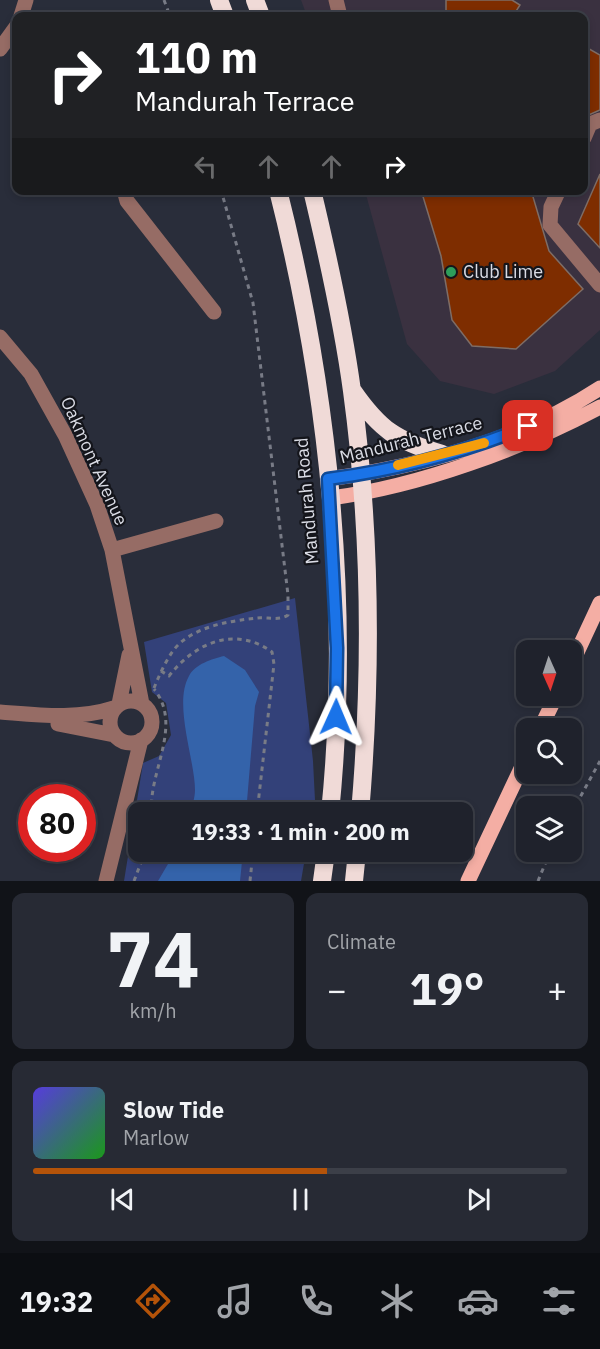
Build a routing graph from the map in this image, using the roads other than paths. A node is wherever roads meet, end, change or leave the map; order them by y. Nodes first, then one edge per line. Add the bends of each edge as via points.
1 (12, 32) edge
2 (0, 49) edge
3 (600, 120) edge
4 (588, 129) edge
5 (125, 195) edge
6 (279, 195) edge
7 (313, 195) edge
8 (557, 195) edge
9 (600, 285) edge
10 (214, 312) dead end
11 (0, 337) edge
12 (600, 388) edge
13 (352, 390) junction
14 (600, 407) edge
15 (442, 454) junction
16 (361, 475) junction
17 (328, 479) junction
18 (363, 494) junction
19 (331, 498) junction
20 (216, 521) dead end
21 (112, 550) junction
22 (600, 603) edge
23 (582, 642) edge
24 (130, 649) junction
25 (142, 704) junction
26 (117, 706) junction
27 (0, 712) edge
28 (0, 720) edge
29 (117, 738) junction
30 (141, 740) junction
31 (132, 772) junction
32 (516, 779) edge
33 (330, 802) edge
34 (361, 802) edge
35 (325, 862) edge
36 (356, 862) edge
37 (106, 881) edge
38 (322, 881) edge
39 (354, 881) edge
40 (468, 881) edge

1 - 2 street
3 - 4 street
5 - 10 street
6 - 17 highway, Mandurah Road via 309,330
7 - 13 highway
8 - 9 street via 550,225
11 - 21 street, Oakmont Avenue via 31,374 64,435 97,505
12 - 15 main road, Mandurah Terrace via 547,418
13 - 15 highway via 386,431 411,445
13 - 16 highway
14 - 18 main road, Mandurah Terrace via 506,450
15 - 16 main road, Mandurah Terrace
16 - 17 main road, Mandurah Terrace
16 - 18 highway
17 - 19 highway, Mandurah Road
18 - 19 main road, Mandurah Terrace
18 - 34 highway via 369,638
19 - 33 highway, Mandurah Road via 337,648
20 - 21 street
21 - 24 street, Oakmont Avenue
22 - 23 main road
24 - 25 street, Oakmont Avenue
24 - 26 street, Oakmont Avenue
25 - 26 street via 131,700
25 - 30 street via 152,722
26 - 27 street via 77,716
26 - 29 street via 109,721
28 - 29 street via 70,725
29 - 30 street via 131,743
29 - 31 street
30 - 31 street
31 - 37 street
32 - 40 main road
35 - 38 highway
36 - 39 highway

